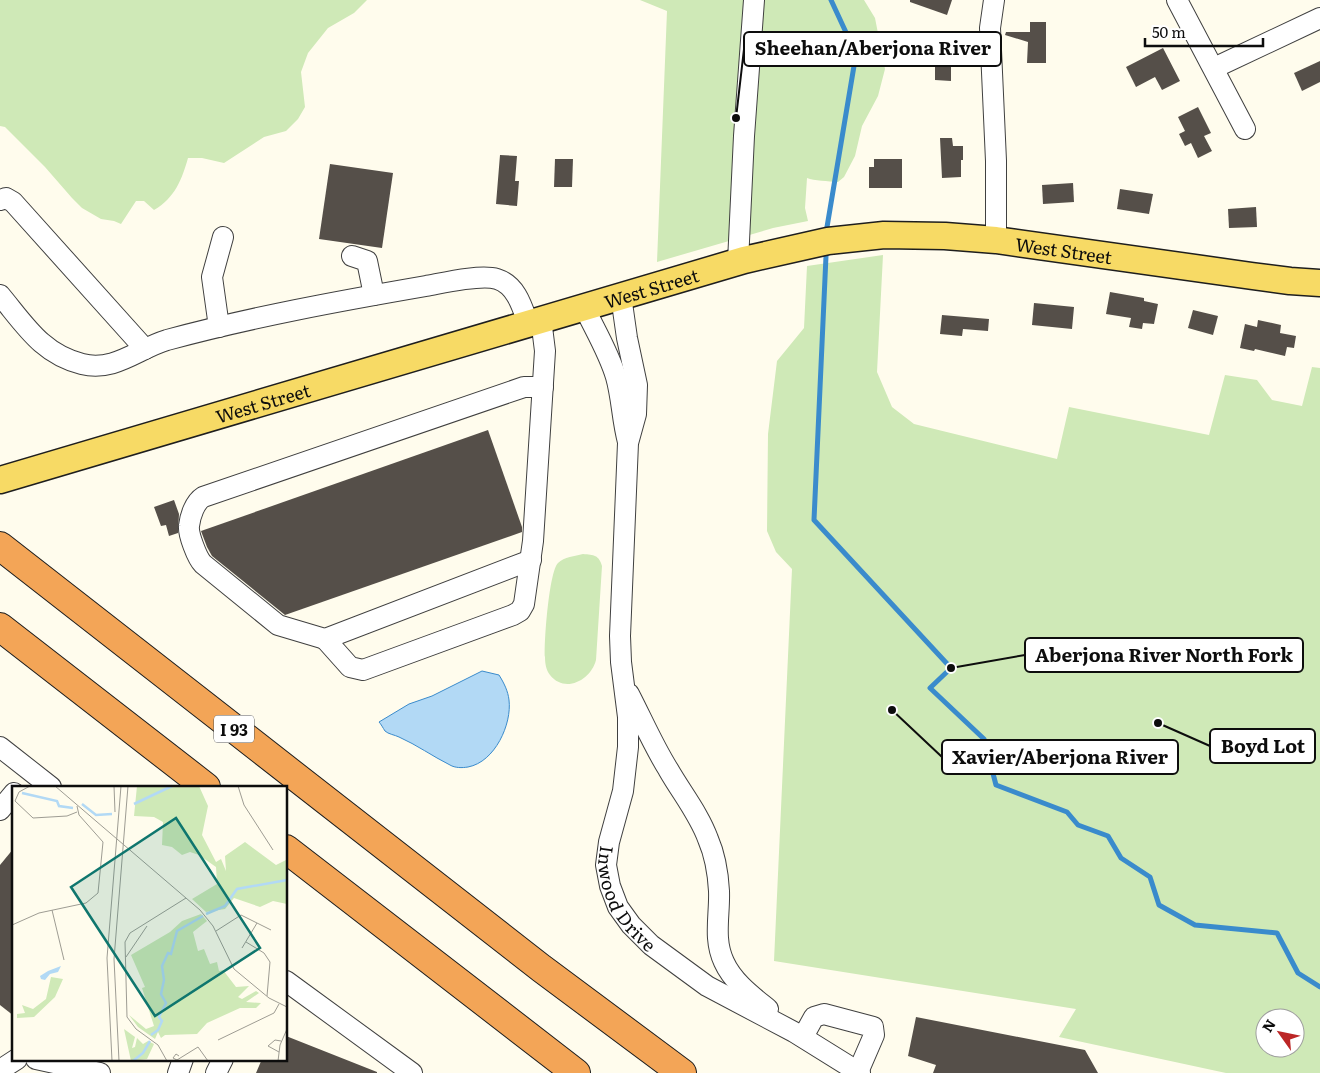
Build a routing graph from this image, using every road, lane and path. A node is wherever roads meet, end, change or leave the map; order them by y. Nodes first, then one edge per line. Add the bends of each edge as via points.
1 (754, 0) edge
2 (994, 0) edge
3 (1177, 0) edge
4 (1320, 18) edge
5 (1214, 68) junction
6 (1245, 128) dead end
7 (0, 200) edge
8 (223, 237) dead end
9 (996, 240) junction
10 (352, 256) dead end
11 (738, 262) junction
12 (1320, 282) edge
13 (0, 295) edge
14 (374, 295) junction
15 (621, 296) junction
16 (584, 307) junction
17 (535, 321) junction
18 (219, 327) junction
19 (145, 349) junction
20 (543, 387) junction
21 (628, 444) junction
22 (9, 477) edge
23 (0, 546) edge
24 (531, 560) junction
25 (0, 626) edge
26 (325, 639) junction
27 (624, 684) junction
28 (0, 747) edge
29 (30, 771) junction
30 (19, 786) edge
31 (50, 786) edge
32 (205, 786) edge
33 (12, 795) edge
34 (0, 810) edge
35 (288, 851) edge
36 (288, 981) edge
37 (798, 1034) junction
38 (15, 1060) edge
39 (41, 1060) edge
40 (183, 1060) edge
41 (222, 1060) edge
42 (0, 1070) edge
43 (859, 1072) edge
44 (100, 1073) edge
45 (178, 1073) edge
46 (216, 1073) edge
47 (412, 1073) edge
48 (576, 1073) edge
49 (682, 1073) edge

1 - 11 street
2 - 9 street via 990,28
3 - 5 street
4 - 5 street
5 - 6 street
7 - 19 street via 6,198 13,202
8 - 18 street via 212,277
9 - 11 main road, West Street via 884,235 828,241
9 - 12 main road, West Street via 1290,281
10 - 14 street via 367,262
11 - 15 main road, West Street
13 - 19 street via 42,345 71,361 108,365
14 - 17 street via 492,278 514,292
14 - 18 street
15 - 16 main road, West Street
15 - 21 street, Inwood Drive via 626,338 637,385 636,414
16 - 17 main road, West Street
16 - 21 street, Inwood Drive via 615,375
17 - 20 street via 545,351
17 - 22 main road, West Street
18 - 19 street
20 - 24 street
20 - 26 street via 524,387 198,500 189,528 201,562 278,625
21 - 27 street, Inwood Drive via 620,636
23 - 49 highway, I 93 via 541,968
24 - 26 street
24 - 26 street via 524,604 513,615 363,670 350,667
25 - 32 highway
27 - 37 street, Inwood Drive via 658,753 708,837 718,872 717,931 724,964 740,985
27 - 37 street, Inwood Drive via 628,717 625,777 606,858 615,901 631,925 663,954 720,994
28 - 29 street
29 - 30 street
29 - 31 street
33 - 34 street
35 - 48 highway
36 - 47 street
37 - 43 street, Inwood Drive
37 - 43 street via 814,1017 824,1014 873,1027 874,1034
38 - 42 street
39 - 44 street
40 - 45 street
41 - 46 street

